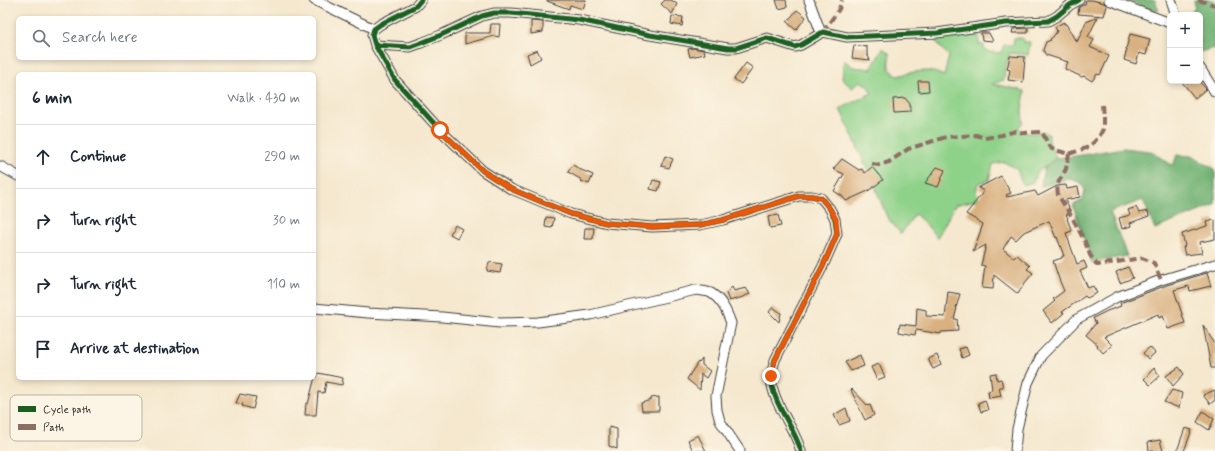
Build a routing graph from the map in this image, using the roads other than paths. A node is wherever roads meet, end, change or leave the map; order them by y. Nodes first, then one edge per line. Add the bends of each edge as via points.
1 (314, 0) edge
2 (421, 0) edge
3 (809, 0) edge
4 (1079, 0) edge
5 (1109, 0) edge
6 (1171, 0) edge
7 (1175, 12) edge
8 (1167, 22) edge
9 (374, 29) junction
10 (821, 33) junction
11 (375, 45) junction
12 (1203, 73) edge
13 (1215, 92) edge
14 (0, 166) edge
15 (16, 175) edge
16 (1215, 264) edge
17 (316, 308) edge
18 (740, 451) edge
19 (800, 451) edge
20 (1015, 451) edge

1 - 9 street
2 - 9 street via 416,6
3 - 10 street
4 - 10 street via 1048,21 1006,23 937,33 847,37
5 - 8 street
6 - 7 street
9 - 11 street via 372,35
10 - 11 street via 795,47 767,38 728,48 579,20 494,13 410,47
11 - 19 street via 395,80 440,130 483,171 511,189 571,214 607,223 652,227 700,225 799,196 821,198 836,219 837,234 775,360 771,376 778,402 798,440
12 - 13 street
14 - 15 street
16 - 20 street via 1161,280 1117,297 1077,319 1041,356 1028,383 1017,429
17 - 18 street via 500,323 538,322 590,315 696,290 710,292 720,300 731,323 716,396 717,410 720,420

